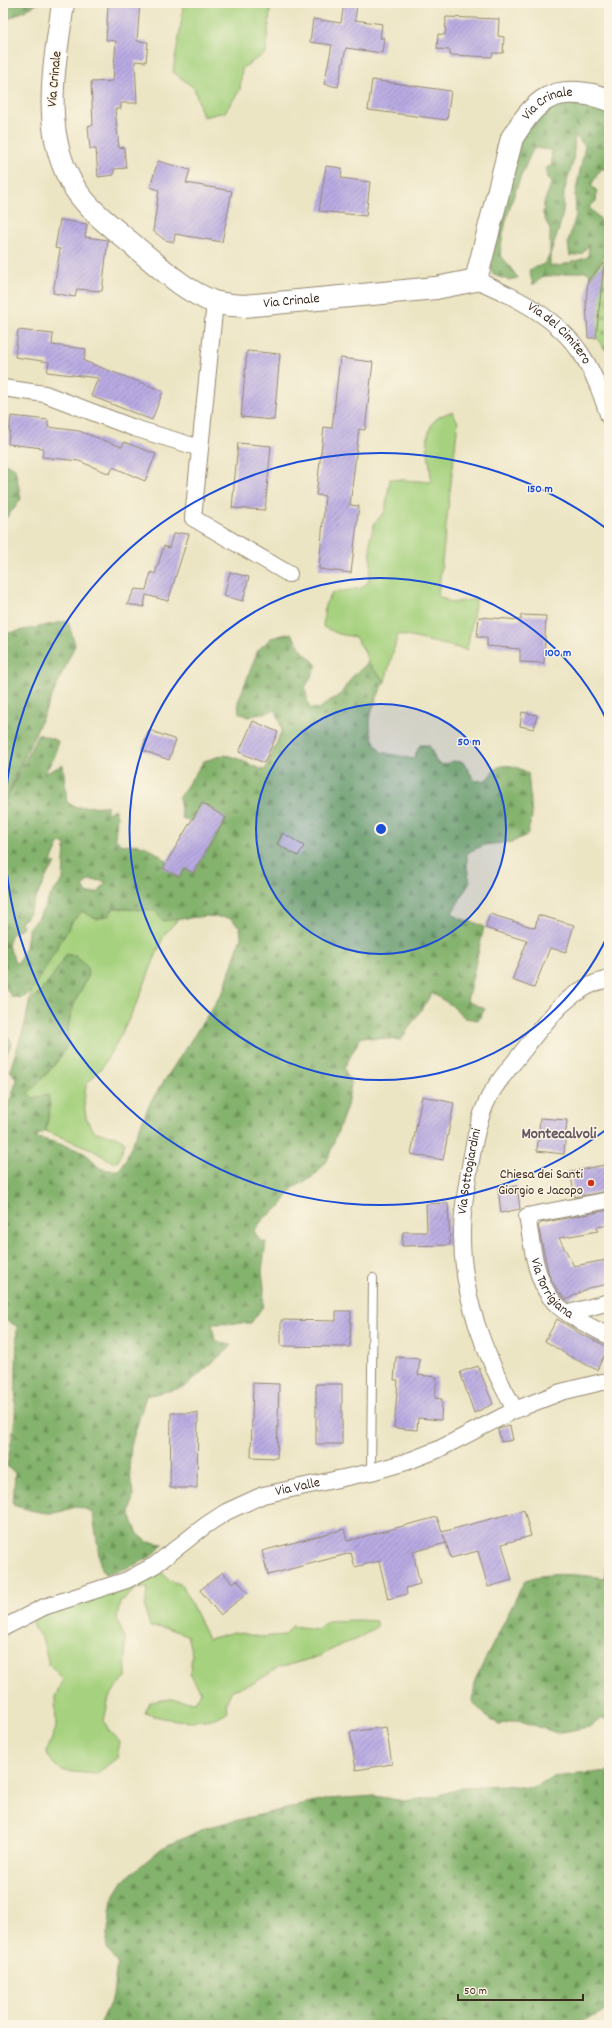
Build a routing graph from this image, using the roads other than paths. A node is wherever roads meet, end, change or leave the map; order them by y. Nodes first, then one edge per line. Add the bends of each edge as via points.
1 (63, 3) edge
2 (609, 100) edge
3 (476, 280) junction
4 (215, 302) junction
5 (3, 388) edge
6 (609, 417) edge
7 (200, 448) junction
8 (289, 574) dead end
9 (609, 979) edge
10 (609, 1200) edge
11 (373, 1278) dead end
12 (609, 1302) edge
13 (569, 1313) junction
14 (609, 1336) edge
15 (609, 1382) edge
16 (515, 1410) junction
17 (372, 1472) junction
18 (3, 1628) edge

1 - 4 street, Via Crinale via 52,89 52,115 65,170 76,190 94,211 175,281
2 - 3 street, Via Crinale via 584,94 548,98 525,119 512,138
3 - 4 street, Via Crinale via 436,288 251,305
3 - 6 street, Via del Cimitero via 522,301 564,334 582,355 598,385
4 - 7 street
5 - 7 street via 44,394 134,428
7 - 8 street via 193,518
9 - 16 street, Via Sottogiardini via 583,988 540,1029 490,1096 475,1138 462,1232 465,1270 472,1308 483,1345
10 - 13 street, Via Torrigiana via 527,1216 543,1283 549,1296
11 - 17 lane
12 - 13 street
13 - 14 street, Via Torrigiana
15 - 16 street, Via Valle via 561,1392
16 - 17 street, Via Valle via 437,1450
17 - 18 street, Via Valle via 263,1495 243,1503 206,1525 155,1566 44,1608

